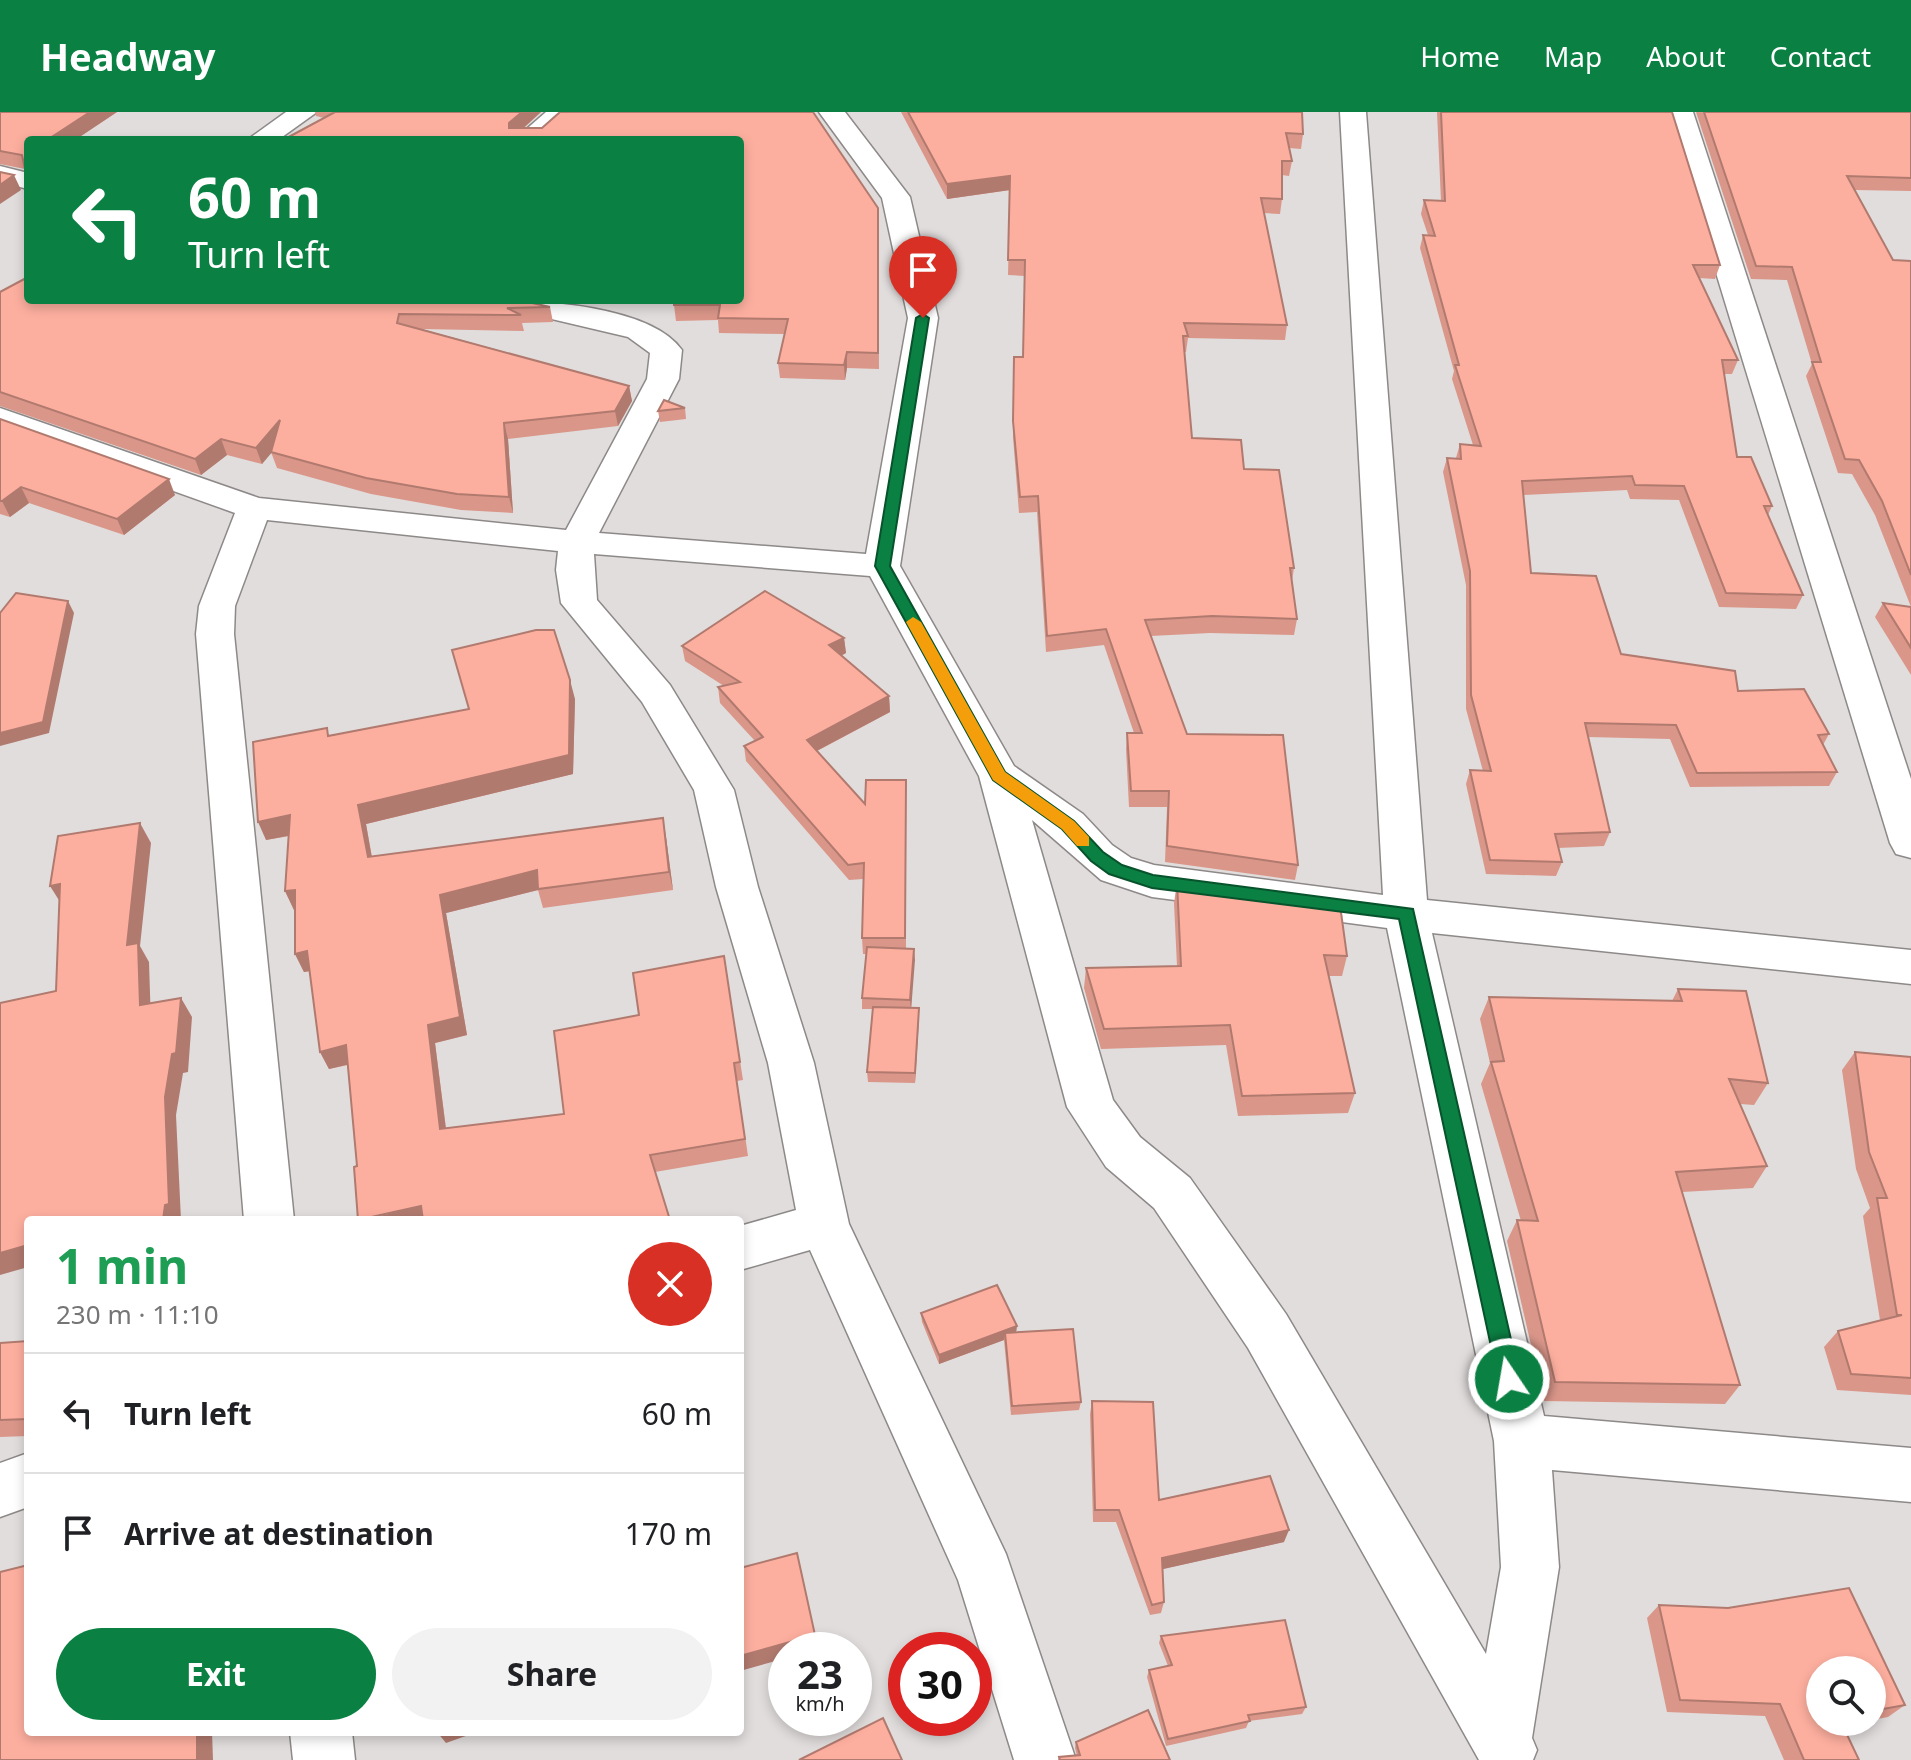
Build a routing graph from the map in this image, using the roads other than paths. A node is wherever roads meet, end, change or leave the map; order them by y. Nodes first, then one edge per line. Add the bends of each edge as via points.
1 (304, 112) edge
2 (562, 112) edge
3 (832, 112) edge
4 (1353, 112) edge
5 (1680, 112) edge
6 (266, 136) edge
7 (532, 136) edge
8 (0, 174) edge
9 (24, 180) edge
10 (524, 304) edge
11 (0, 418) edge
12 (254, 508) junction
13 (577, 542) junction
14 (882, 566) junction
15 (999, 776) junction
16 (1911, 843) edge
17 (1406, 914) junction
18 (1911, 967) edge
19 (269, 1216) edge
20 (824, 1224) junction
21 (744, 1247) edge
22 (1522, 1441) junction
23 (1911, 1475) edge
24 (24, 1481) edge
25 (0, 1490) edge
26 (321, 1736) edge
27 (1505, 1749) edge
28 (324, 1760) edge
29 (1045, 1760) edge

1 - 6 street
2 - 7 street
3 - 14 street via 896,197 923,318
4 - 17 street
5 - 16 street
8 - 9 street
10 - 13 street via 638,330 666,350 663,379
11 - 12 street
12 - 13 street
12 - 19 street via 217,606 215,634
13 - 14 street
13 - 20 street via 579,603 656,694 714,790 737,887 791,1063
14 - 15 street
15 - 17 street via 1068,825 1116,869 1152,881
15 - 27 street via 1091,1107 1123,1152 1172,1193 1267,1331
17 - 18 street
17 - 22 street
20 - 21 street
20 - 29 street via 985,1575
22 - 23 street
22 - 27 street via 1530,1567
24 - 25 street
26 - 28 street

